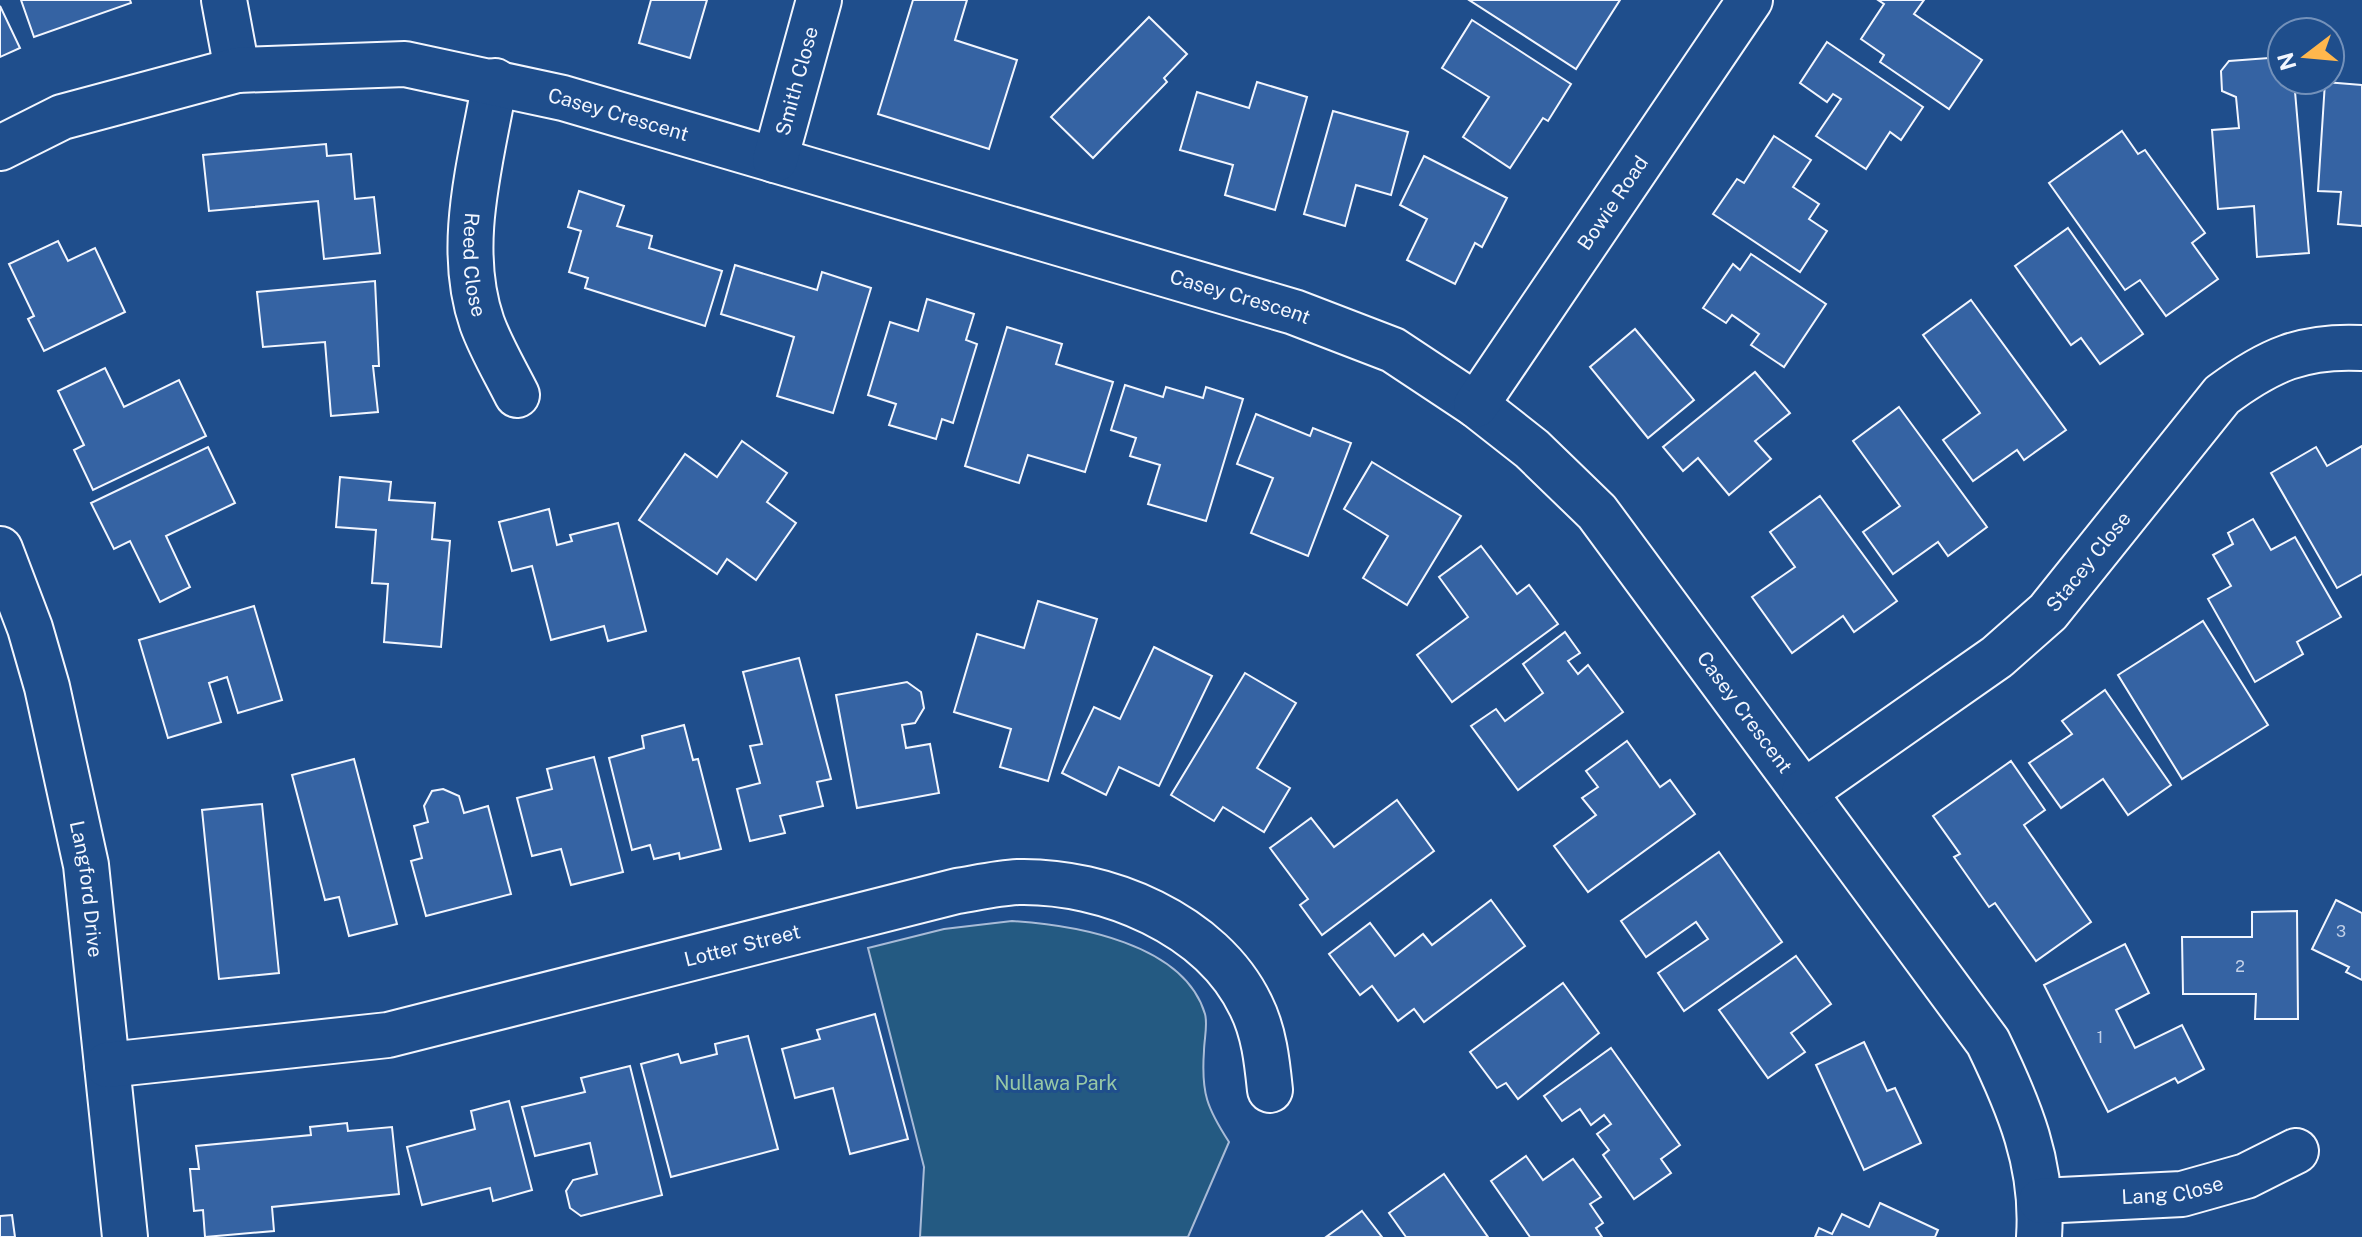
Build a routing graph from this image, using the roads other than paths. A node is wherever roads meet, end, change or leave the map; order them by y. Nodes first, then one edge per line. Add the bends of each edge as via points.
1 (224, 0) edge
2 (819, 0) edge
3 (1750, 0) edge
4 (237, 70) junction
5 (495, 81) junction
6 (0, 148) edge
7 (775, 160) junction
8 (2362, 348) edge
9 (517, 395) dead end
10 (1476, 405) junction
11 (0, 549) edge
12 (1804, 792) junction
13 (107, 1065) junction
14 (1270, 1090) dead end
15 (2296, 1151) dead end
16 (2040, 1219) edge
17 (125, 1237) edge

1 - 4 street
2 - 7 street, Smith Close
3 - 10 street, Bowie Road
4 - 5 street, Casey Crescent via 405,64
4 - 6 street, Casey Crescent via 62,117
5 - 7 street, Casey Crescent
5 - 9 street, Reed Close via 470,231 471,265 482,322
7 - 10 street, Casey Crescent via 1294,312 1393,350
8 - 12 street, Stacey Close via 2285,355 2222,395 2048,612 1997,657
10 - 12 street, Casey Crescent via 1532,449 1597,512
11 - 13 street, Langford Drive via 30,628 62,745 86,865
12 - 16 street, Casey Crescent via 1988,1042 2035,1155
13 - 14 street, Lotter Street via 388,1035 957,891 1017,882 1085,889 1119,899 1154,914 1213,952 1252,1007 1266,1051
13 - 17 street, Langford Drive
15 - 16 street, Lang Close via 2246,1176 2182,1194

